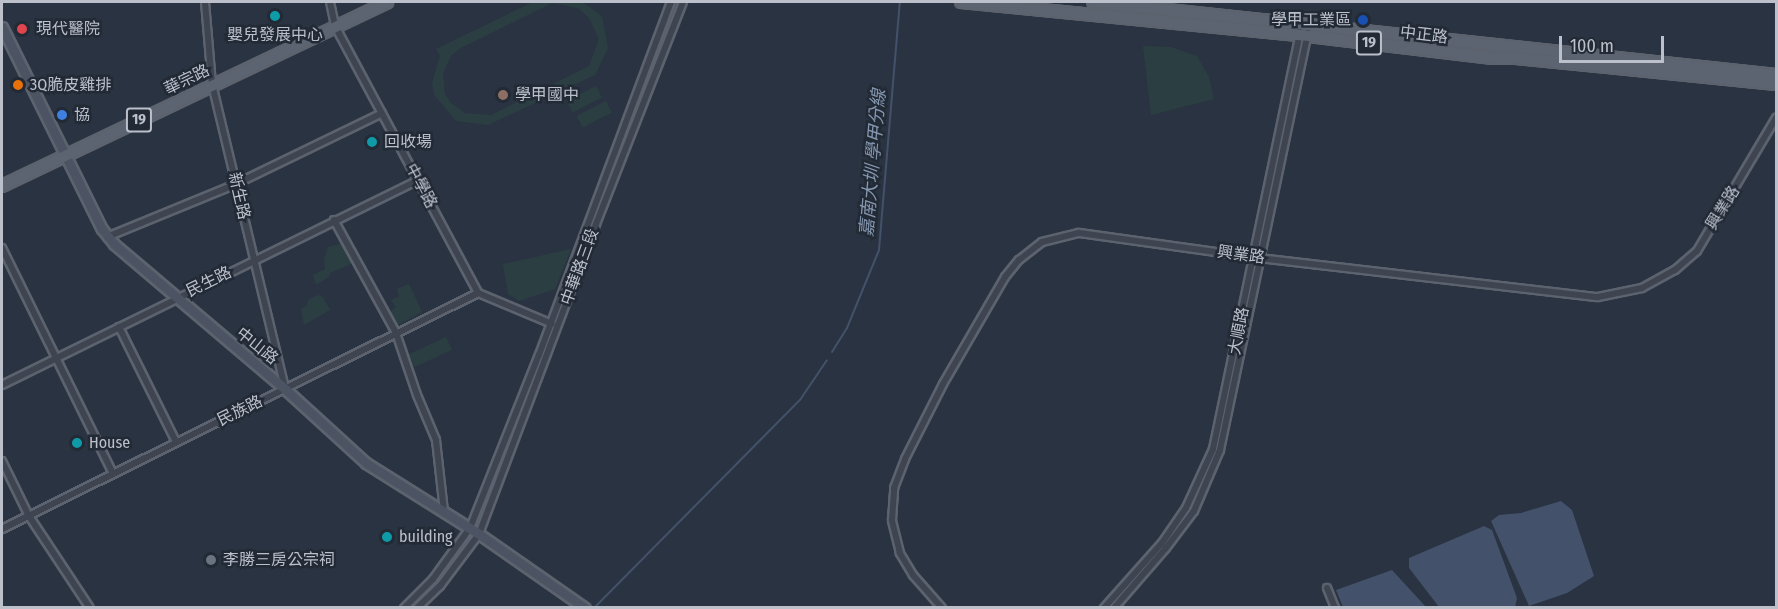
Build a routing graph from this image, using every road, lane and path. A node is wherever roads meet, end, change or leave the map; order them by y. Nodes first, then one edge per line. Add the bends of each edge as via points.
1 (206, 2) edge
2 (330, 2) edge
3 (387, 2) edge
4 (670, 2) edge
5 (683, 2) edge
6 (962, 2) edge
7 (1093, 2) edge
8 (1306, 23) junction
9 (335, 26) junction
10 (2, 27) edge
11 (1406, 35) junction
12 (1304, 36) junction
13 (1404, 47) junction
14 (1776, 75) edge
15 (212, 84) junction
16 (1776, 84) edge
17 (382, 113) junction
18 (1776, 118) edge
19 (65, 156) junction
20 (418, 180) junction
21 (236, 184) junction
22 (2, 186) edge
23 (334, 220) junction
24 (107, 237) junction
25 (2, 248) edge
26 (1257, 257) junction
27 (254, 260) junction
28 (478, 293) junction
29 (175, 299) junction
30 (554, 325) junction
31 (118, 327) junction
32 (396, 333) junction
33 (56, 358) junction
34 (2, 385) edge
35 (285, 388) junction
36 (176, 442) junction
37 (2, 461) edge
38 (113, 474) junction
39 (444, 511) junction
40 (29, 516) junction
41 (470, 528) junction
42 (2, 529) edge
43 (479, 534) junction
44 (1328, 588) dead end
45 (90, 608) edge
46 (404, 608) edge
47 (417, 608) edge
48 (585, 608) edge
49 (942, 608) edge
50 (1104, 608) edge
51 (1114, 608) edge
52 (1335, 608) edge

1 - 15 street, 新生路
2 - 9 street, 中學路
3 - 9 main road, 華宗路 / 19
4 - 30 street, 中華路三段
5 - 30 street, 中華路三段
6 - 12 main road, 中正路 / 19
7 - 8 main road, 中正路 / 19
8 - 11 main road, 中正路 / 19
8 - 12 street, 大順路
9 - 15 main road, 華宗路 / 19
9 - 17 street, 中學路
10 - 19 main road, 中山路
11 - 13 main road
11 - 14 main road, 中正路 / 19
12 - 13 main road, 中正路 / 19
12 - 26 street, 大順路
13 - 16 main road, 中正路 / 19
15 - 19 main road, 華宗路 / 19
15 - 21 street, 新生路
17 - 20 street, 中學路
17 - 21 street
18 - 26 street, 興業路 via 1697,251 1675,270 1642,288 1598,297
19 - 22 main road, 華宗路 / 19
19 - 24 main road, 中山路
20 - 23 street, 民生路
20 - 28 street, 中學路
21 - 24 street
21 - 27 street, 新生路
23 - 27 street, 民生路
23 - 32 street
24 - 29 main road, 中山路
25 - 33 street
26 - 49 street, 興業路 via 1079,233 1042,242 1019,260 1005,277 943,384 894,488 892,520 900,553 913,575
26 - 50 street, 大順路 via 1213,449 1186,508 1162,543
26 - 51 street, 大順路 via 1220,450 1194,511
27 - 29 street, 民生路
27 - 35 street, 新生路
28 - 30 street
28 - 32 street, 民族路
29 - 31 street, 民生路
29 - 35 main road, 中山路
30 - 41 street, 中華路三段
30 - 43 street, 中華路三段
31 - 33 street, 民生路
31 - 36 street
32 - 35 street, 民族路
32 - 39 street via 436,440
33 - 34 street, 民生路
33 - 38 street
35 - 36 street, 民族路
35 - 39 main road, 中山路 via 366,463
36 - 38 street, 民族路
37 - 40 street
38 - 40 street, 民族路
39 - 41 main road, 中山路
40 - 42 street, 民族路
40 - 45 street
41 - 43 main road, 中山路
41 - 46 street, 中華路三段 via 433,579
43 - 47 street, 中華路三段 via 440,586
43 - 48 main road, 中山路
44 - 52 street

